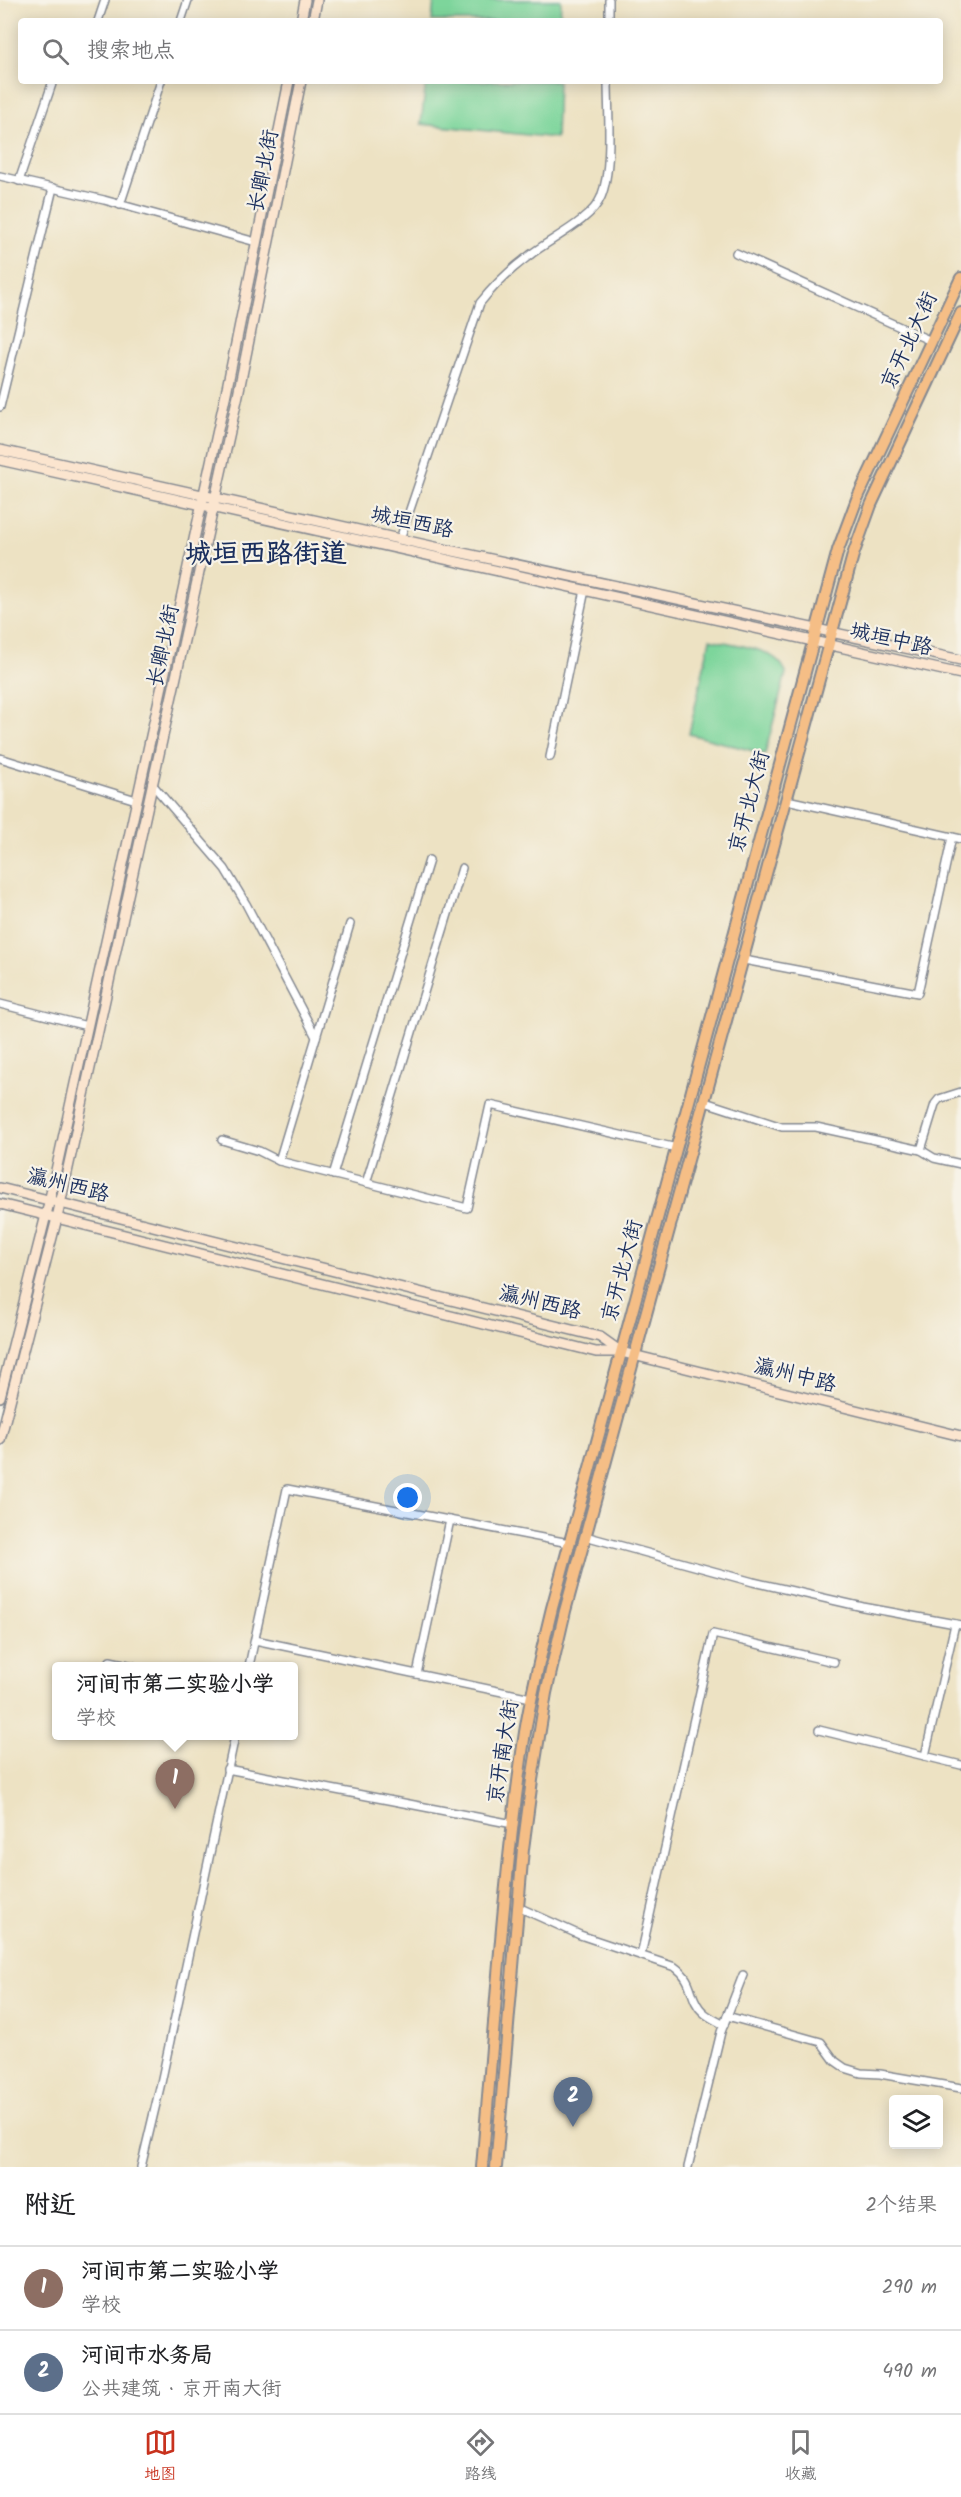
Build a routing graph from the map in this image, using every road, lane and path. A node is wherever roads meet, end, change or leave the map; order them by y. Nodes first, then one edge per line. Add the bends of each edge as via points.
1 (105, 0) edge
2 (188, 0) edge
3 (305, 0) edge
4 (317, 0) edge
5 (609, 0) edge
6 (99, 18) edge
7 (182, 18) edge
8 (302, 18) edge
9 (314, 18) edge
10 (609, 18) edge
11 (52, 84) edge
12 (160, 84) edge
13 (288, 84) edge
14 (300, 84) edge
15 (608, 84) edge
16 (0, 176) edge
17 (19, 181) junction
18 (52, 188) junction
19 (120, 204) junction
20 (256, 242) junction
21 (736, 253) dead end
22 (961, 278) edge
23 (961, 313) edge
24 (931, 341) junction
25 (0, 407) edge
26 (0, 450) edge
27 (0, 460) edge
28 (202, 500) junction
29 (214, 502) junction
30 (400, 539) junction
31 (585, 590) junction
32 (817, 629) junction
33 (831, 632) junction
34 (814, 641) junction
35 (828, 645) junction
36 (961, 660) edge
37 (961, 674) edge
38 (0, 758) edge
39 (550, 758) dead end
40 (152, 784) junction
41 (136, 800) junction
42 (787, 800) junction
43 (952, 837) junction
44 (961, 839) edge
45 (429, 860) dead end
46 (462, 868) dead end
47 (350, 924) dead end
48 (744, 960) junction
49 (0, 1004) edge
50 (87, 1026) junction
51 (316, 1037) junction
52 (961, 1092) edge
53 (705, 1102) junction
54 (222, 1140) dead end
55 (677, 1148) junction
56 (921, 1150) junction
57 (279, 1161) junction
58 (961, 1164) edge
59 (333, 1175) junction
60 (366, 1183) junction
61 (0, 1188) edge
62 (50, 1200) junction
63 (60, 1203) junction
64 (0, 1204) edge
65 (46, 1215) junction
66 (57, 1218) junction
67 (621, 1352) junction
68 (635, 1356) junction
69 (0, 1397) edge
70 (961, 1436) edge
71 (0, 1440) edge
72 (450, 1520) junction
73 (585, 1536) junction
74 (570, 1543) junction
75 (958, 1624) edge
76 (255, 1640) junction
77 (110, 1661) dead end
78 (115, 1662) edge
79 (250, 1662) edge
80 (834, 1662) dead end
81 (417, 1674) junction
82 (531, 1698) junction
83 (819, 1730) dead end
84 (233, 1740) edge
85 (925, 1756) junction
86 (961, 1766) edge
87 (227, 1769) junction
88 (513, 1824) junction
89 (518, 1907) junction
90 (641, 1955) junction
91 (743, 1975) dead end
92 (727, 2016) junction
93 (724, 2025) junction
94 (961, 2088) edge
95 (141, 2167) edge
96 (482, 2167) edge
97 (496, 2167) edge
98 (688, 2167) edge

1 - 6 street
2 - 7 street
3 - 8 main road
4 - 9 main road
5 - 10 street
11 - 17 street
12 - 19 street
13 - 20 main road, 长卿北街
14 - 29 main road, 长卿北街
15 - 30 street via 607,168 602,196 594,210 495,283 480,303
16 - 17 street
17 - 18 street
18 - 19 street
18 - 25 street
19 - 20 street
20 - 28 main road, 长卿北街
21 - 24 street
22 - 24 main road, 京开北大街
23 - 33 main road, 京开北大街 via 862,527
24 - 32 main road, 京开北大街 via 848,521
26 - 28 main road, 城垣西路
27 - 28 main road, 城垣西路
28 - 29 main road, 城垣西路
28 - 41 main road, 长卿北街
29 - 30 main road, 城垣西路
29 - 31 main road, 城垣西路
29 - 40 main road, 长卿北街
30 - 32 main road, 城垣西路
31 - 34 main road, 城垣西路
31 - 39 street
32 - 33 main road, 城垣中路
32 - 34 main road, 京开北大街
33 - 35 main road, 京开北大街
33 - 36 main road, 城垣中路
34 - 35 main road, 城垣中路
34 - 55 main road, 京开北大街
35 - 37 main road, 城垣中路
35 - 42 main road, 京开北大街
38 - 41 street
40 - 51 street via 225,869
40 - 63 main road, 长卿北街
41 - 50 main road, 长卿北街
42 - 43 street
42 - 48 main road, 京开北大街
43 - 44 street
43 - 48 street via 918,993
45 - 59 street
46 - 60 street
47 - 51 street
48 - 53 main road, 京开北大街
49 - 50 street
50 - 62 main road, 长卿北街
51 - 57 street
52 - 56 street via 935,1104
53 - 56 street via 782,1127 816,1126
53 - 68 main road, 京开北大街
54 - 57 street
55 - 60 street via 490,1105 467,1208
55 - 67 main road, 京开北大街
56 - 58 street via 934,1158
57 - 59 street
59 - 60 street
61 - 62 main road, 瀛州西路
62 - 63 main road, 瀛州西路
62 - 65 main road, 长卿北街
63 - 66 main road, 长卿北街
63 - 67 main road, 瀛州西路 via 600,1337
64 - 65 main road, 瀛州西路
65 - 66 main road, 瀛州西路
65 - 69 main road, 长卿北街
66 - 67 main road, 瀛州西路 via 596,1352
66 - 71 main road, 长卿北街
67 - 68 main road, 瀛州中路
67 - 74 main road, 京开南大街
68 - 70 main road, 瀛州中路
68 - 73 main road, 京开南大街
72 - 74 street
72 - 76 street via 288,1489
72 - 81 street
73 - 75 street via 765,1585
73 - 89 main road, 京开南大街 via 538,1732
74 - 82 main road, 京开南大街
75 - 85 street
76 - 79 street
76 - 81 street
77 - 78 street
80 - 90 street via 713,1634
81 - 82 street
82 - 88 main road, 京开南大街
83 - 85 street
84 - 87 street
85 - 86 street
87 - 88 street
87 - 95 street
88 - 96 main road, 京开南大街
89 - 90 street via 580,1935
89 - 97 main road, 京开南大街
90 - 93 street via 686,1974 697,2005
91 - 92 street
92 - 93 street
92 - 94 street via 821,2042 844,2068
93 - 98 street

